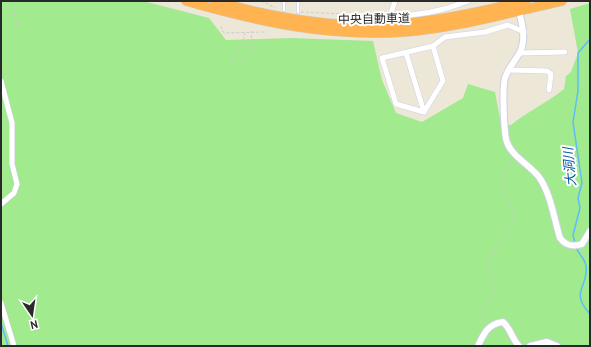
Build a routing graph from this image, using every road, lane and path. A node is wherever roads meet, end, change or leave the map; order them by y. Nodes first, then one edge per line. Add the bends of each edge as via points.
1 (6, 1) edge
2 (186, 1) edge
3 (215, 1) edge
4 (261, 1) edge
5 (284, 1) edge
6 (298, 1) edge
7 (394, 1) edge
8 (468, 1) edge
9 (526, 1) edge
10 (562, 1) edge
11 (284, 10) joint
12 (298, 12) joint
13 (390, 16) junction
14 (520, 16) dead end
15 (17, 26) dead end
16 (221, 26) dead end
17 (252, 31) junction
18 (246, 32) junction
19 (265, 32) dead end
20 (524, 32) junction
21 (433, 46) junction
22 (565, 52) dead end
23 (250, 53) dead end
24 (406, 53) junction
25 (520, 53) junction
26 (242, 61) dead end
27 (509, 70) junction
28 (1, 81) edge
29 (549, 90) dead end
30 (424, 112) junction
31 (514, 154) junction
32 (1, 204) edge
33 (590, 231) edge
34 (1, 303) edge
35 (485, 330) junction
36 (14, 346) edge
37 (478, 346) edge
38 (519, 346) edge
39 (530, 346) edge
40 (557, 346) edge

1 - 15 path via 12,7
2 - 10 highway, 中央自動車道 via 293,27 382,33 477,21
3 - 9 highway, 中央自動車道 via 295,19 354,25 436,20
4 - 11 path
5 - 11 lane
6 - 12 lane
7 - 13 street
8 - 13 street via 419,15
12 - 13 path
14 - 20 street
16 - 18 path via 225,33
17 - 18 path
17 - 19 path
17 - 23 path
18 - 26 path via 231,59 232,62
20 - 21 street via 508,25 485,32 445,37
20 - 25 street
21 - 24 street
21 - 30 street via 443,81
22 - 25 street
24 - 30 street
24 - 30 street via 382,58 396,104
25 - 27 street
27 - 29 street via 547,71 551,74
27 - 31 street via 504,84 506,133 509,147
28 - 32 street via 12,123 12,164 17,184 14,193
31 - 33 street via 542,182 563,242 570,246 582,244
31 - 35 path via 507,166 502,186 515,215 513,225 488,263 494,288 493,295 485,307
34 - 36 street
35 - 37 street
35 - 38 street via 503,322
39 - 40 street via 547,342

